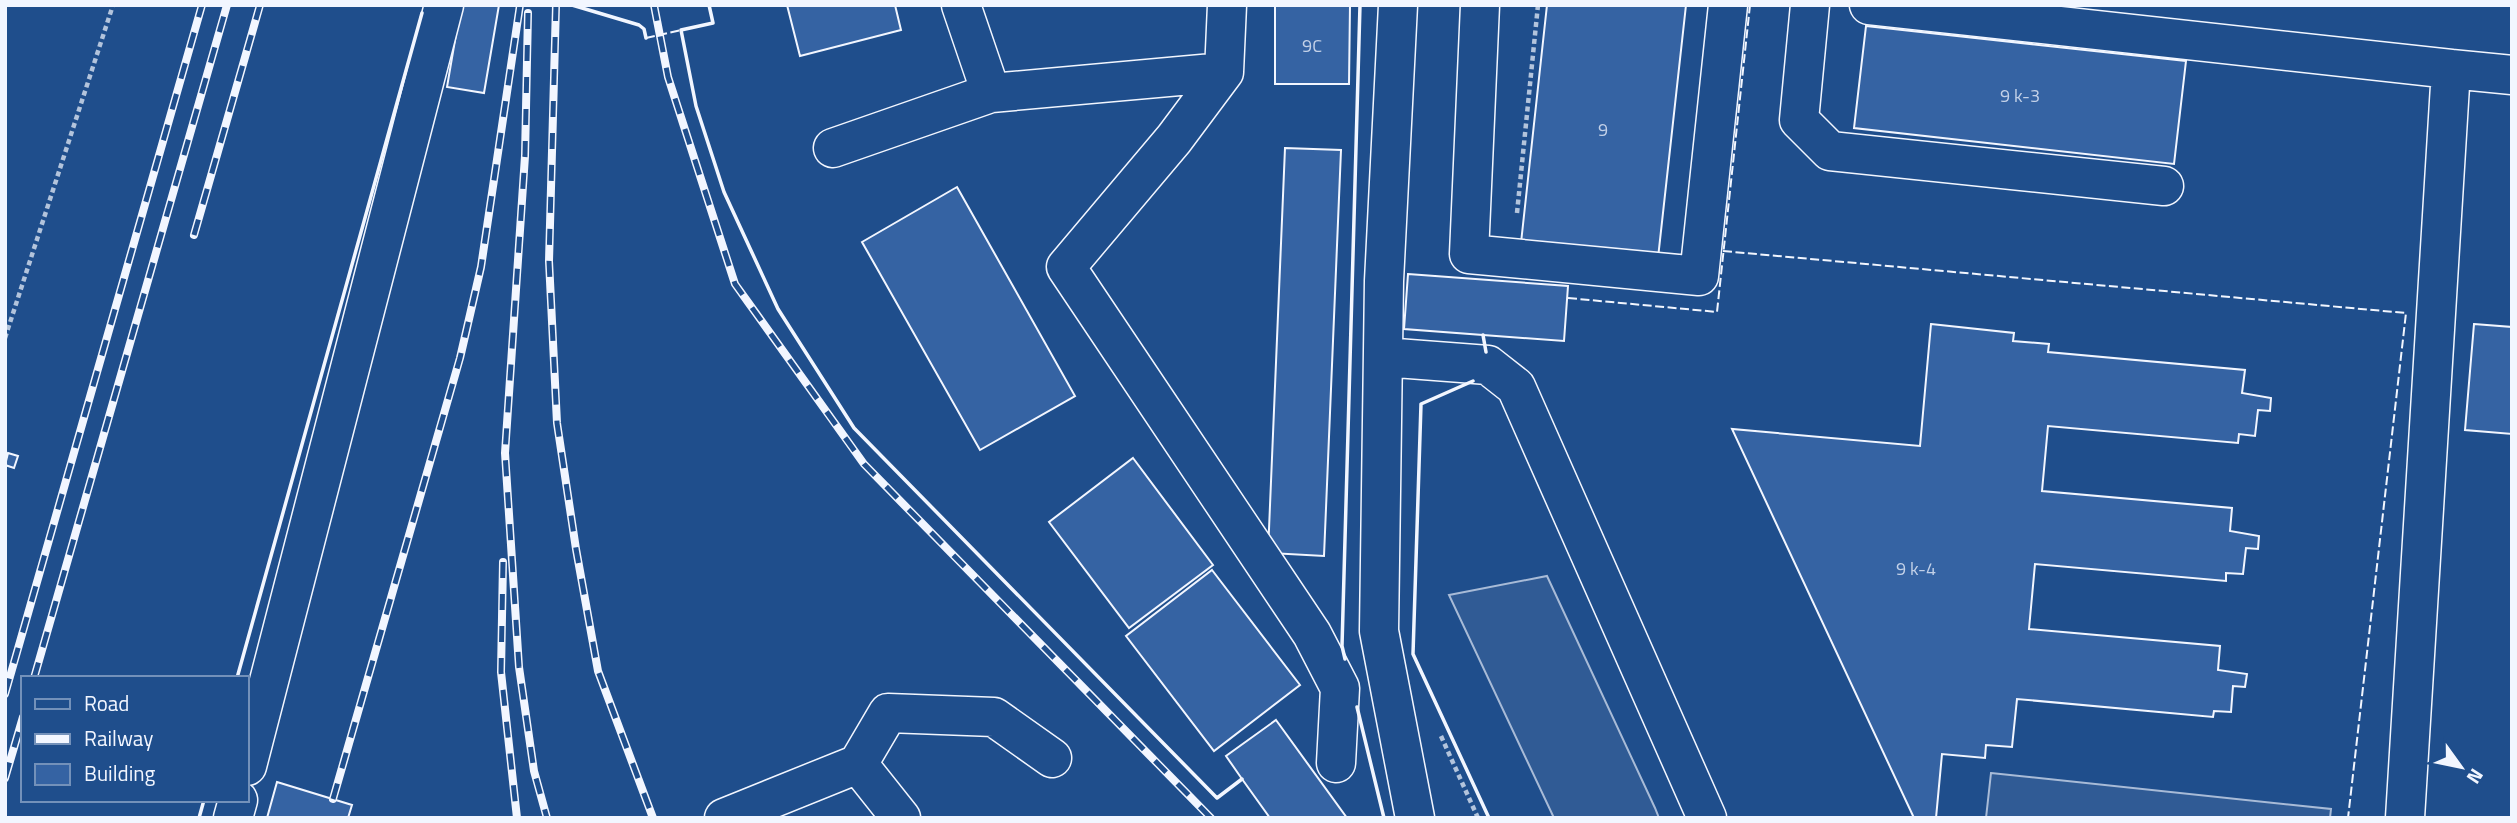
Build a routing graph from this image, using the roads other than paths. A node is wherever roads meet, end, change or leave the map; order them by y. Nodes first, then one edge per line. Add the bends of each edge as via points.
1 (444, 5) edge
2 (961, 5) edge
3 (1227, 5) edge
4 (1398, 5) edge
5 (1480, 5) edge
6 (1728, 5) edge
7 (1810, 5) edge
8 (1869, 5) edge
9 (2451, 69) junction
10 (1224, 72) junction
11 (2512, 75) edge
12 (991, 93) junction
13 (833, 148) dead end
14 (2164, 186) dead end
15 (1383, 357) junction
16 (1052, 758) dead end
17 (248, 762) edge
18 (1336, 763) dead end
19 (858, 764) junction
20 (724, 818) edge
21 (901, 818) edge
22 (1415, 818) edge
23 (1707, 818) edge
24 (2405, 818) edge

1 - 17 street
2 - 12 street
3 - 10 street
4 - 15 street
5 - 6 street via 1469,254 1699,276
7 - 14 street via 1799,121 1830,151
8 - 9 street
9 - 11 street
9 - 24 street
10 - 12 street
10 - 18 street via 1066,267 1312,634 1340,688
12 - 13 street
15 - 22 street via 1379,631
15 - 23 street via 1488,365 1516,387
16 - 19 street via 993,718 888,712
19 - 20 street
19 - 21 street

